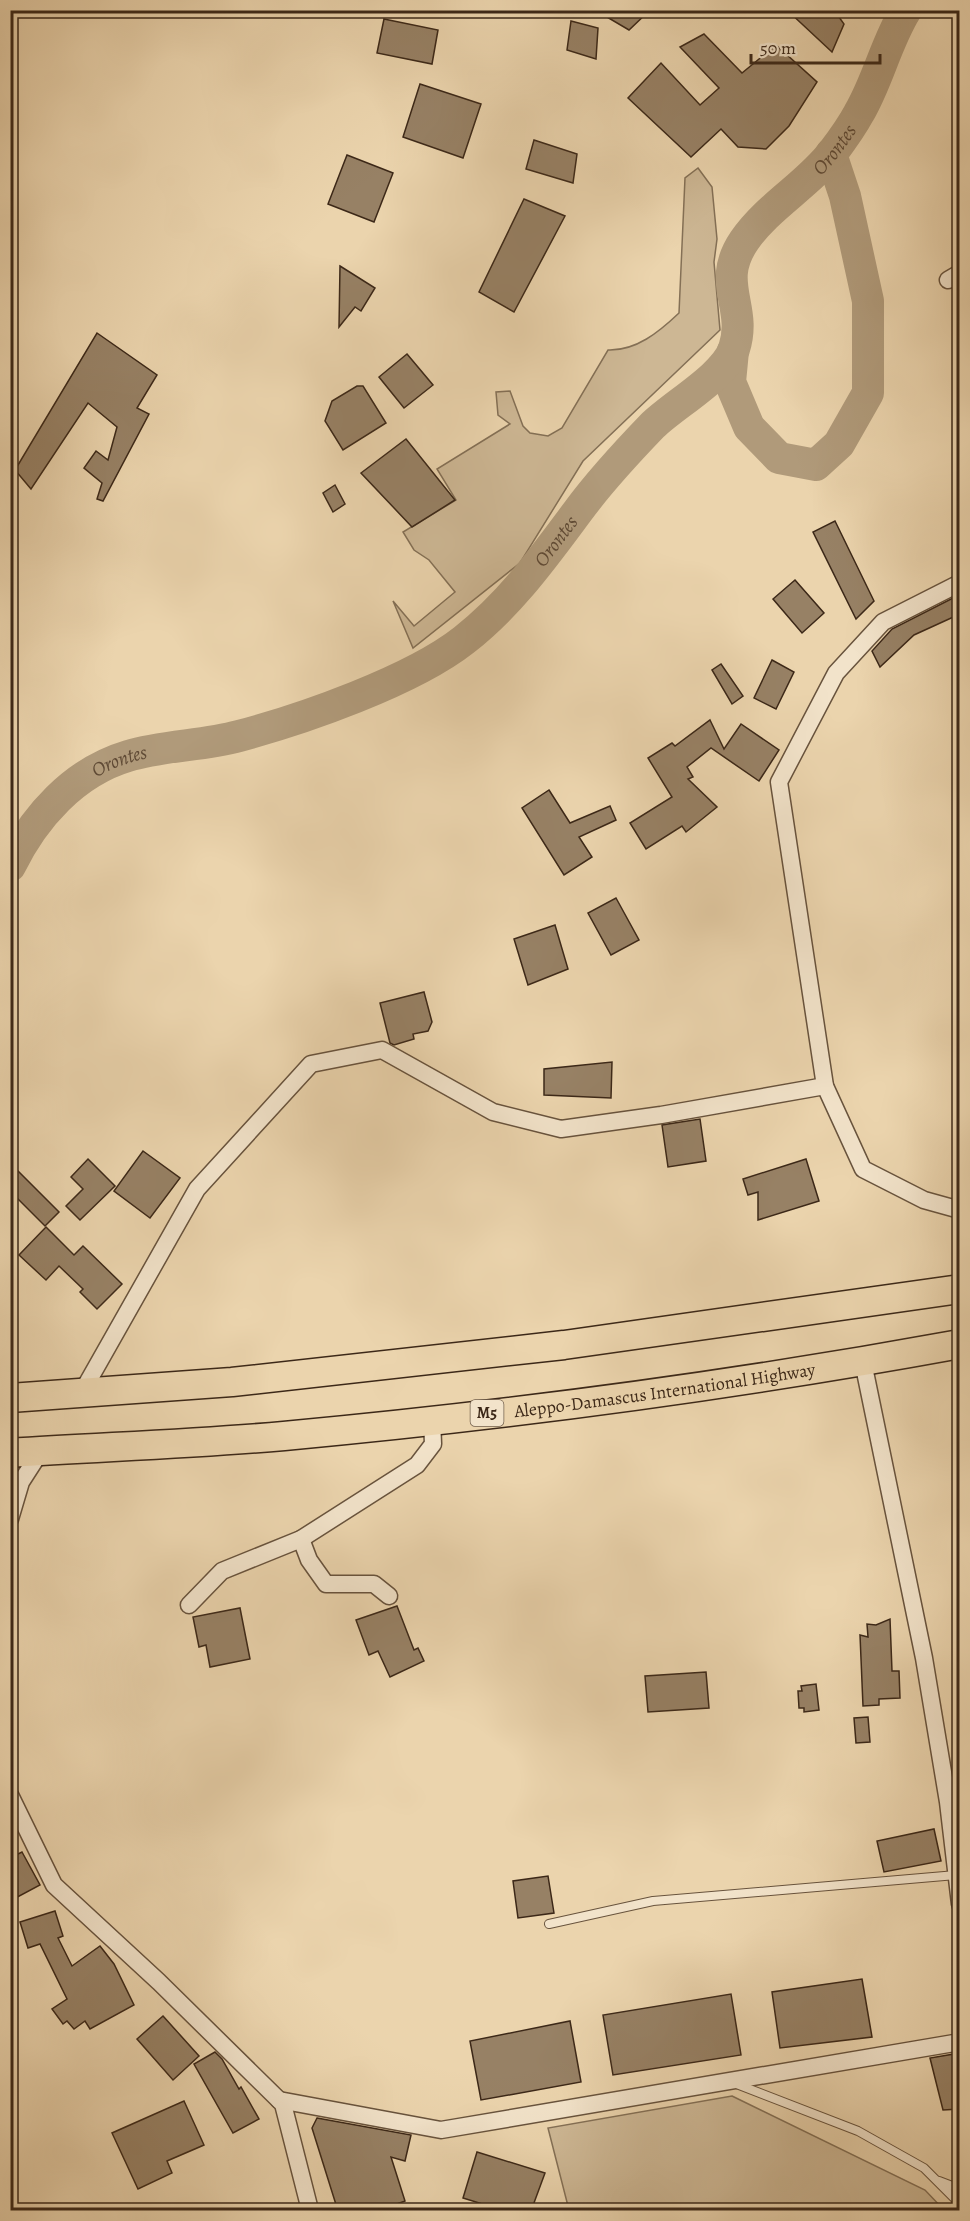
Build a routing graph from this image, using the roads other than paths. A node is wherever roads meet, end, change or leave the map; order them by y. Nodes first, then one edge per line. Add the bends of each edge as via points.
1 (960, 583) edge
2 (825, 1086) junction
3 (960, 1210) edge
4 (960, 1289) edge
5 (960, 1344) edge
6 (863, 1362) junction
7 (81, 1394) junction
8 (10, 1398) edge
9 (432, 1419) junction
10 (41, 1451) junction
11 (10, 1453) edge
12 (10, 1519) edge
13 (301, 1539) junction
14 (389, 1596) dead end
15 (189, 1605) dead end
16 (10, 1795) edge
17 (956, 1875) junction
18 (960, 1904) edge
19 (549, 1924) dead end
20 (960, 2042) edge
21 (728, 2081) junction
22 (279, 2100) junction
23 (936, 2180) junction
24 (960, 2189) edge
25 (960, 2204) edge
26 (310, 2211) edge

1 - 2 street via 883,622 836,673 779,783
2 - 3 street via 863,1169 924,1200
2 - 7 street via 561,1129 493,1112 382,1050 311,1064 197,1189
4 - 7 highway via 564,1345 232,1382
5 - 6 highway, Aleppo-Damascus International Highway / M5
6 - 9 highway, Aleppo-Damascus International Highway / M5
6 - 17 street via 924,1658
7 - 8 highway
9 - 10 highway, Aleppo-Damascus International Highway / M5 via 283,1436
9 - 13 street via 433,1444 417,1465
10 - 11 highway, Aleppo-Damascus International Highway / M5
10 - 12 street via 21,1482
13 - 14 street via 309,1560 326,1584 374,1584
13 - 15 street via 222,1571
16 - 22 street via 54,1885
17 - 18 street
17 - 19 lane via 653,1901
20 - 21 street
21 - 22 street via 441,2130
21 - 23 lane via 858,2131 924,2168
22 - 26 street
23 - 24 lane
23 - 25 lane

